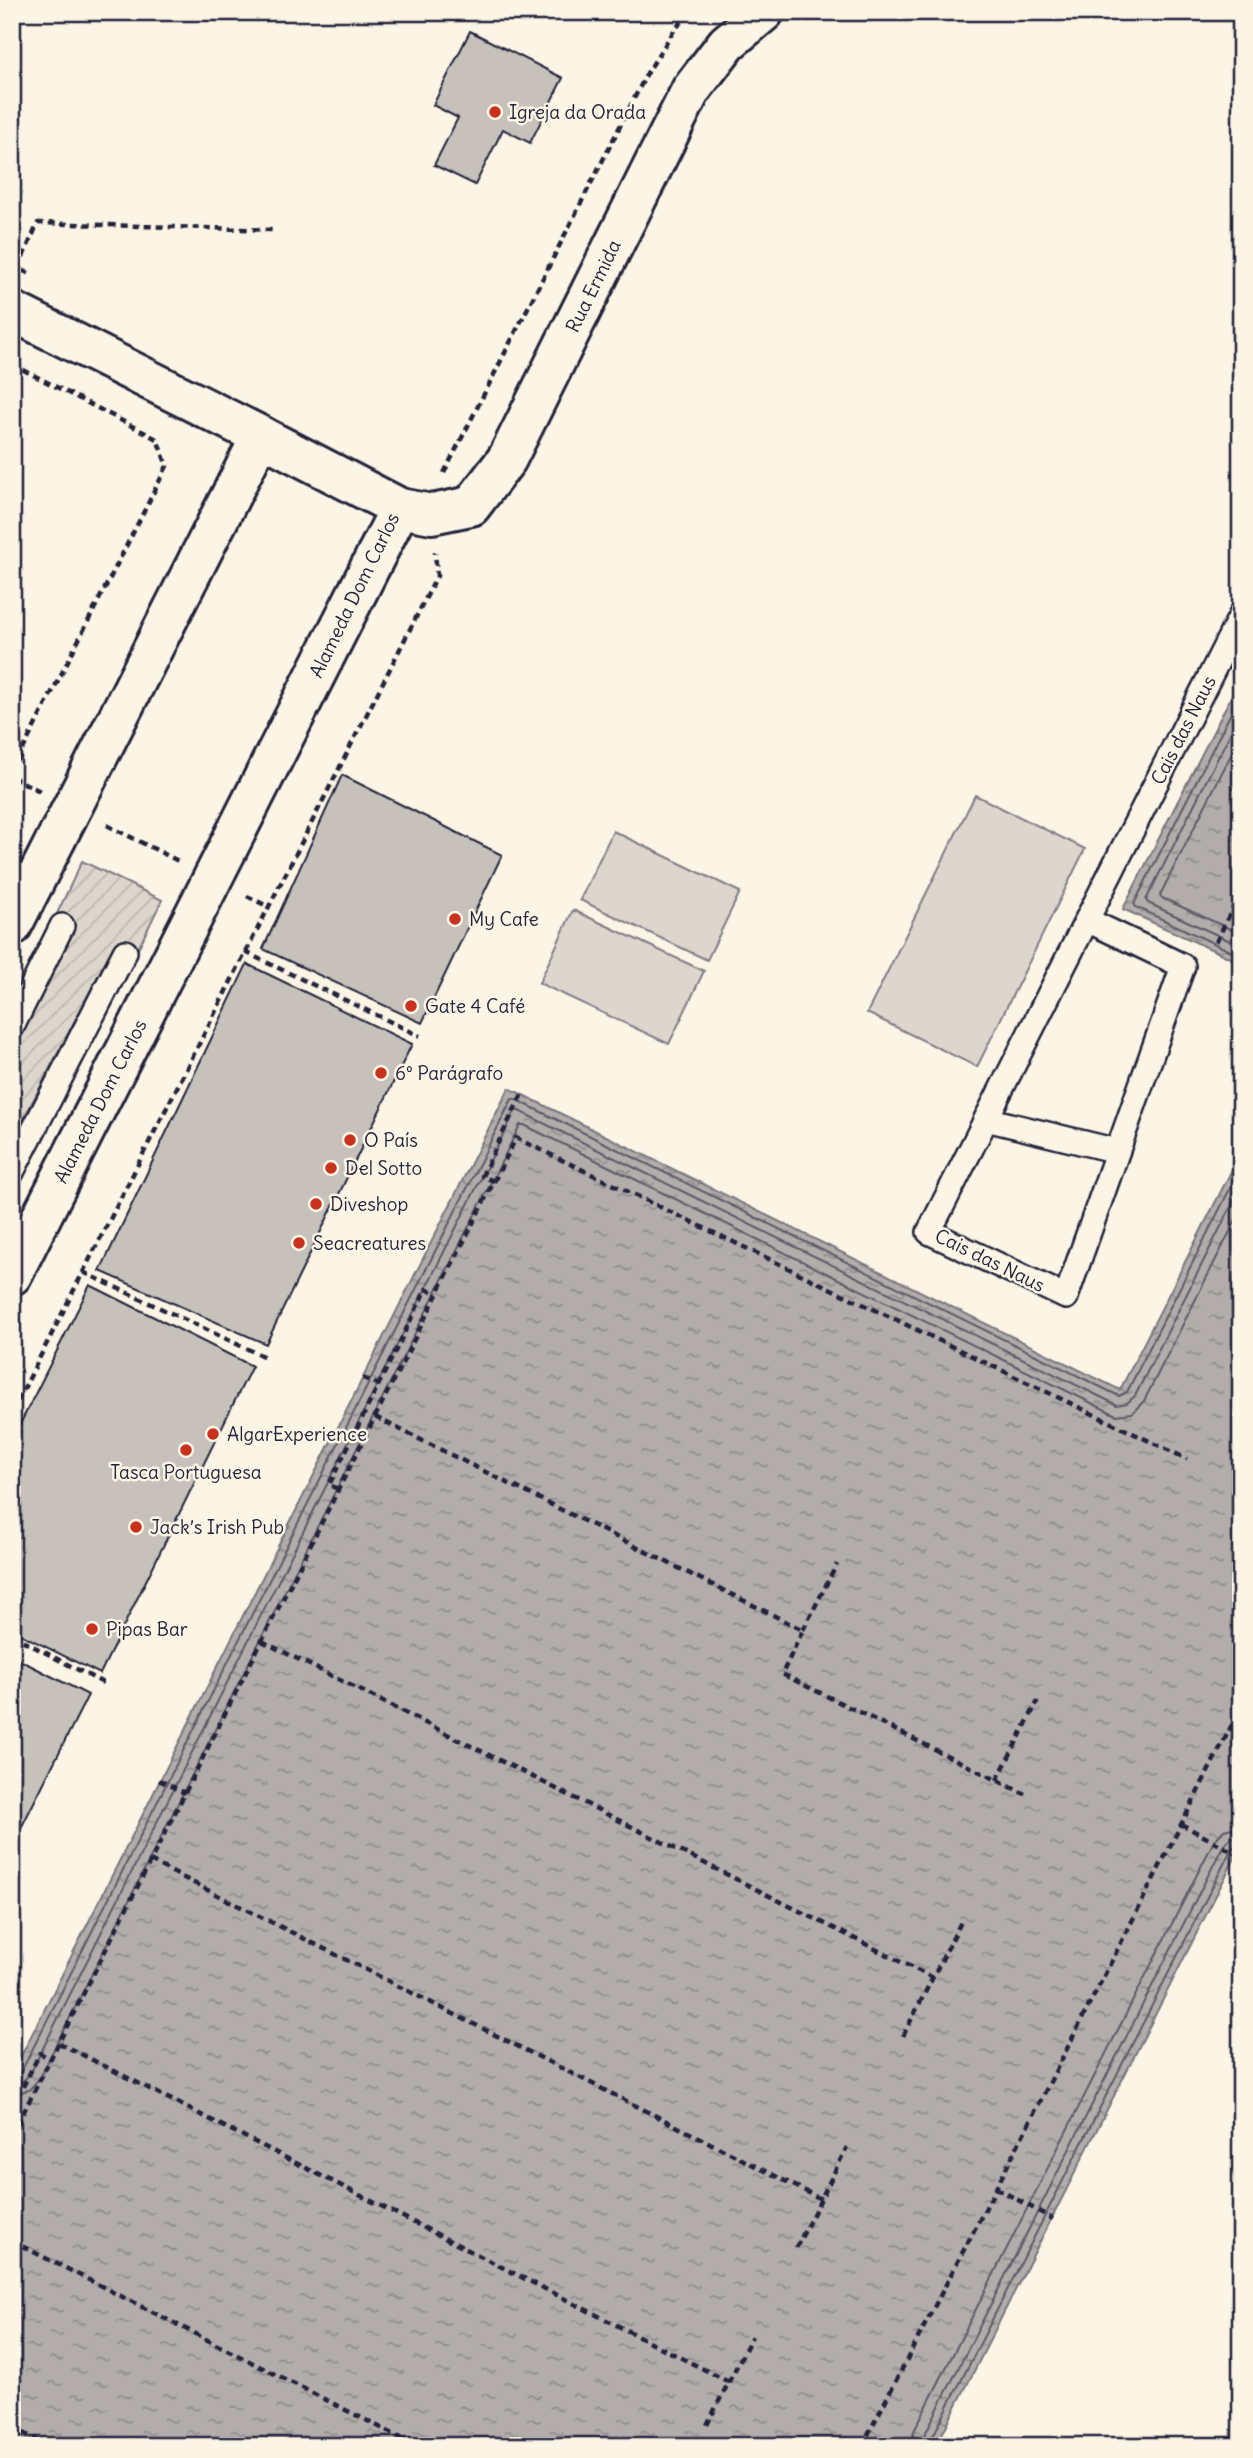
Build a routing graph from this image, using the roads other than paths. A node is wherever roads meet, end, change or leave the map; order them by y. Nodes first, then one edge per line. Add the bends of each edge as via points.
1 (764, 12) edge
2 (12, 312) edge
3 (261, 436) junction
4 (416, 511) junction
5 (1241, 615) edge
6 (1087, 920) junction
7 (12, 926) edge
8 (62, 926) dead end
9 (125, 953) dead end
10 (12, 1027) edge
11 (986, 1119) junction
12 (1117, 1152) junction
13 (12, 1172) edge
14 (12, 1275) edge

1 - 4 street, Rua Ermida via 727,43 691,90 507,459 471,506
2 - 3 street, Alameda Dom Carlos
3 - 4 street, Alameda Dom Carlos
3 - 7 street
4 - 14 street, Alameda Dom Carlos via 212,878
5 - 6 lane, Cais das Naus
6 - 11 lane, Cais das Naus
6 - 12 lane, Cais das Naus via 1183,966
8 - 10 lane
9 - 13 lane
11 - 12 lane
11 - 12 lane, Cais das Naus via 929,1232 1066,1297

